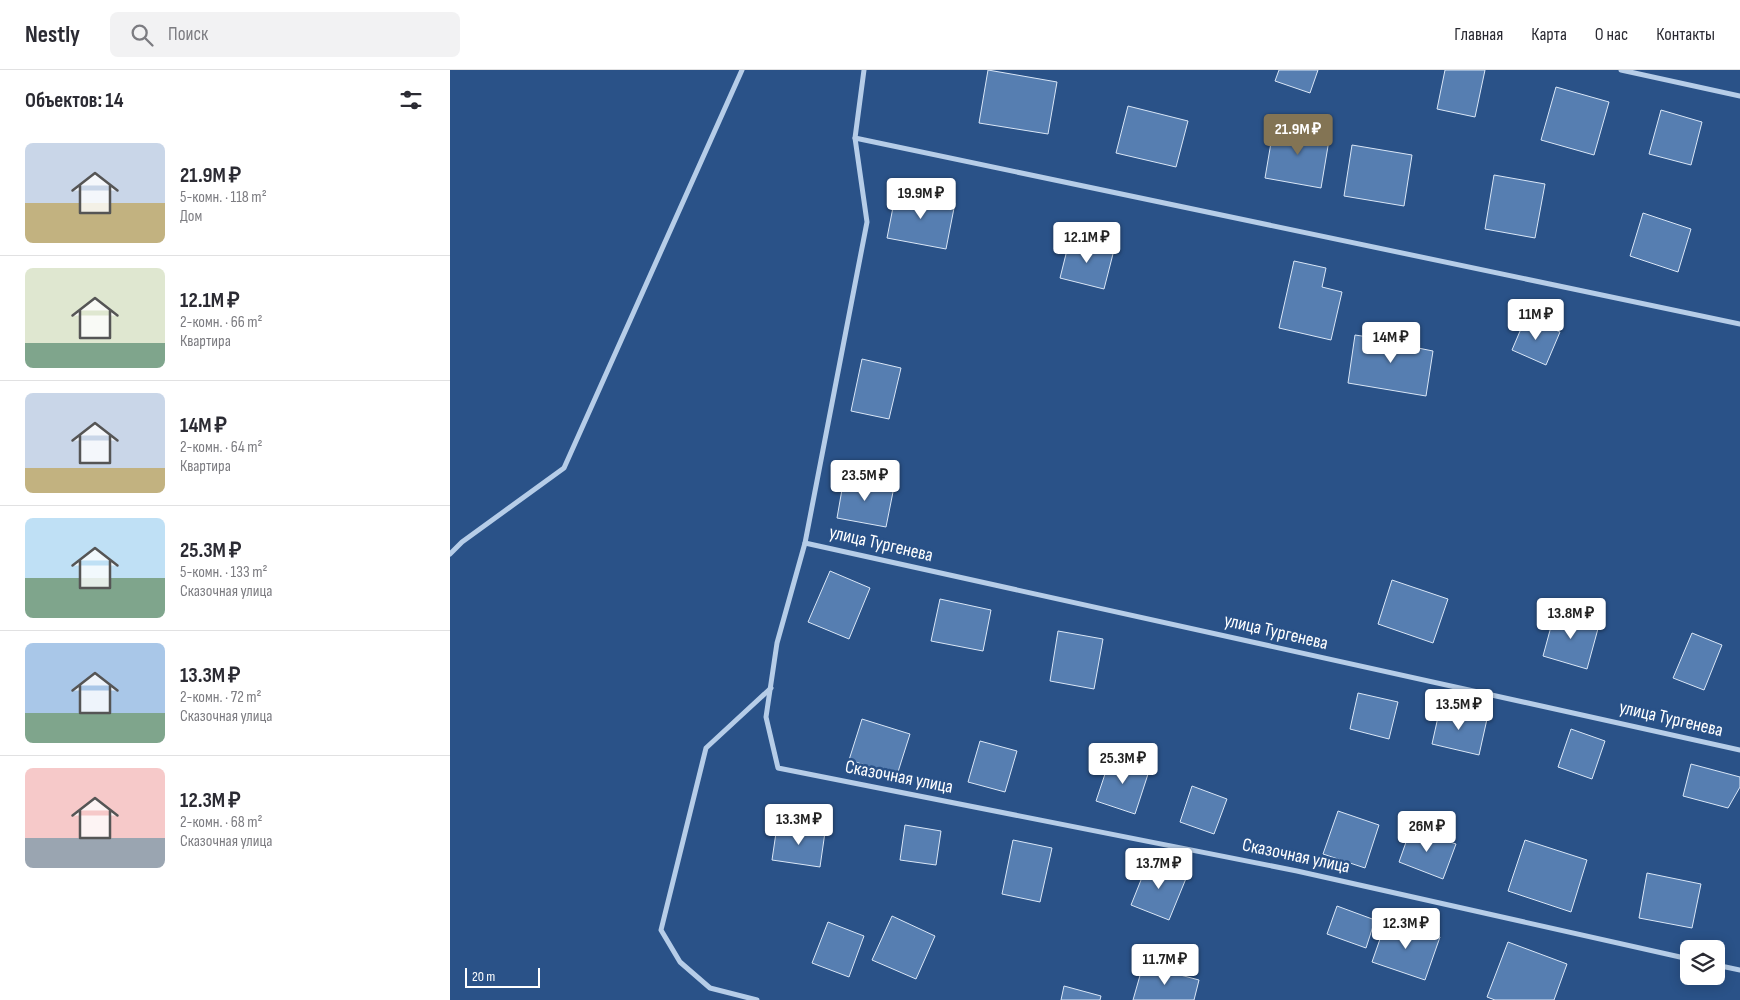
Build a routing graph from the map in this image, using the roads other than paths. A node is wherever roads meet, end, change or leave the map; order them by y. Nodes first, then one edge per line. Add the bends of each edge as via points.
1 (742, 70) edge
2 (864, 70) edge
3 (1621, 70) edge
4 (1740, 96) edge
5 (855, 138) junction
6 (1740, 324) edge
7 (806, 542) junction
8 (450, 554) edge
9 (771, 688) junction
10 (1740, 750) edge
11 (1680, 957) edge
12 (1725, 967) edge
13 (1740, 970) edge
14 (757, 1000) edge

1 - 8 street via 564,468
2 - 5 street
3 - 4 street
5 - 6 street
5 - 7 street via 867,222
7 - 9 street via 777,643
7 - 10 street, улица Тургенева
9 - 11 street, Сказочная улица via 766,717 778,768 1297,871
9 - 14 street via 706,748 661,930 680,962 710,988
12 - 13 street

